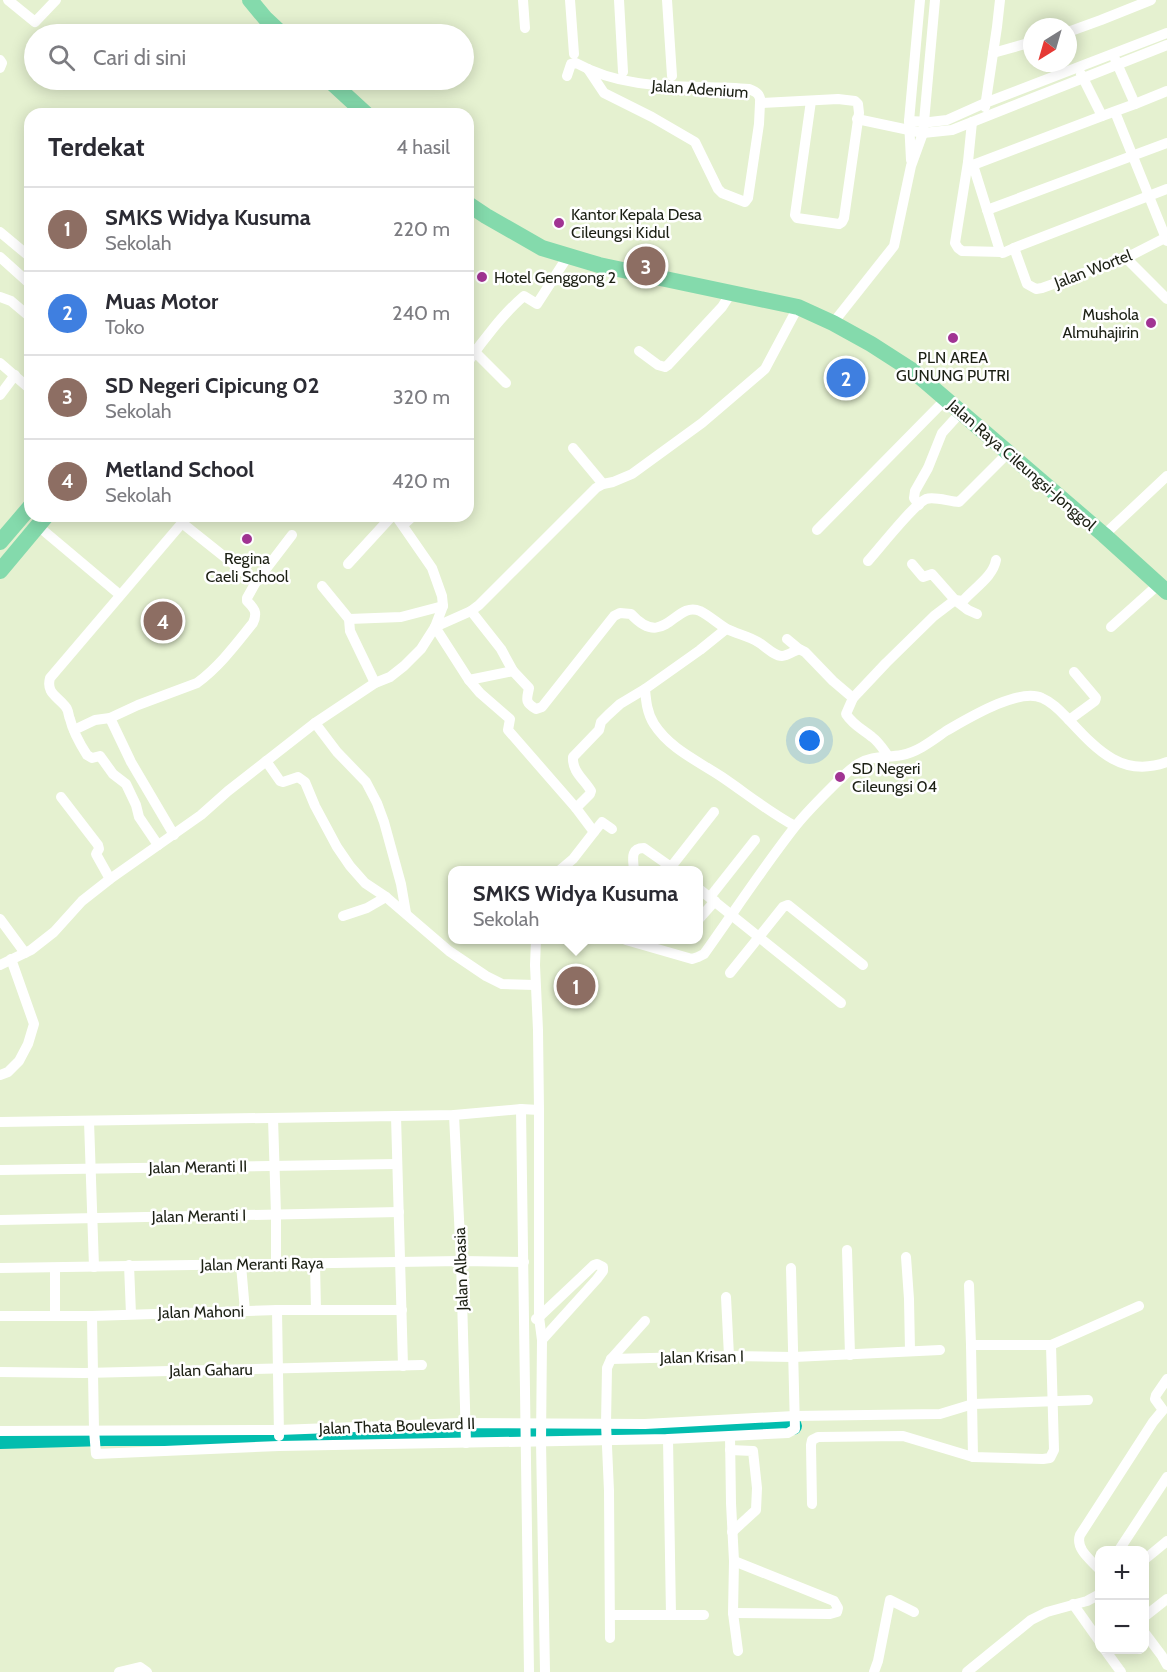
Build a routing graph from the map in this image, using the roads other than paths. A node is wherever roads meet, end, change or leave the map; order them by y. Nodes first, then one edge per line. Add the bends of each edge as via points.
1 (8, 0) edge
2 (56, 0) edge
3 (250, 0) edge
4 (523, 0) edge
5 (570, 0) edge
6 (619, 0) edge
7 (667, 0) edge
8 (920, 0) edge
9 (935, 0) edge
10 (1000, 0) edge
11 (1151, 0) edge
12 (271, 24) edge
13 (525, 28) dead end
14 (1077, 29) edge
15 (1167, 33) edge
16 (1023, 45) edge
17 (1167, 45) edge
18 (993, 53) junction
19 (574, 54) dead end
20 (1115, 58) junction
21 (0, 60) edge
22 (1078, 67) junction
23 (0, 68) edge
24 (588, 69) junction
25 (623, 72) dead end
26 (567, 76) dead end
27 (672, 76) dead end
28 (1083, 78) junction
29 (340, 90) edge
30 (1167, 92) edge
31 (811, 100) junction
32 (985, 103) junction
33 (760, 104) junction
34 (1135, 104) junction
35 (359, 108) edge
36 (1115, 112) junction
37 (984, 116) junction
38 (1102, 116) junction
39 (857, 119) junction
40 (972, 122) junction
41 (909, 126) junction
42 (924, 128) junction
43 (1167, 142) edge
44 (1134, 156) junction
45 (970, 163) junction
46 (911, 166) junction
47 (1167, 189) edge
48 (1149, 196) junction
49 (474, 208) edge
50 (987, 210) junction
51 (0, 232) edge
52 (1167, 239) edge
53 (1014, 248) junction
54 (24, 252) edge
55 (1002, 252) junction
56 (568, 256) junction
57 (0, 257) edge
58 (1126, 258) junction
59 (24, 279) edge
60 (730, 293) junction
61 (0, 297) edge
62 (1167, 299) edge
63 (798, 307) junction
64 (24, 312) edge
65 (832, 323) junction
66 (474, 345) edge
67 (474, 351) edge
68 (639, 351) dead end
69 (0, 363) edge
70 (15, 375) junction
71 (24, 383) edge
72 (506, 383) dead end
73 (0, 395) edge
74 (946, 399) junction
75 (961, 412) junction
76 (573, 448) dead end
77 (1008, 453) junction
78 (1167, 476) edge
79 (603, 484) junction
80 (919, 505) junction
81 (24, 514) edge
82 (41, 522) edge
83 (43, 522) edge
84 (182, 522) edge
85 (188, 522) edge
86 (394, 522) edge
87 (399, 522) edge
88 (817, 530) dead end
89 (1104, 535) junction
90 (292, 536) dead end
91 (0, 542) edge
92 (996, 560) dead end
93 (868, 561) dead end
94 (348, 564) dead end
95 (912, 564) dead end
96 (0, 571) edge
97 (256, 582) junction
98 (322, 586) dead end
99 (1163, 588) edge
100 (120, 595) junction
101 (955, 600) junction
102 (443, 606) junction
103 (471, 611) junction
104 (977, 615) dead end
105 (349, 619) junction
106 (435, 627) junction
107 (1111, 627) dead end
108 (726, 628) junction
109 (788, 639) dead end
110 (799, 649) junction
111 (513, 671) junction
112 (1074, 672) dead end
113 (469, 680) junction
114 (375, 683) junction
115 (645, 689) junction
116 (853, 698) junction
117 (110, 718) junction
118 (1069, 720) junction
119 (315, 723) junction
120 (74, 730) junction
121 (888, 756) junction
122 (266, 761) junction
123 (1167, 762) edge
124 (61, 797) dead end
125 (576, 808) junction
126 (714, 812) dead end
127 (795, 826) junction
128 (612, 829) dead end
129 (594, 832) junction
130 (174, 835) junction
131 (754, 840) dead end
132 (158, 845) junction
133 (565, 866) edge
134 (634, 866) edge
135 (668, 866) edge
136 (674, 866) edge
137 (110, 879) junction
138 (703, 892) edge
139 (386, 897) junction
140 (712, 899) junction
141 (406, 913) junction
142 (703, 913) edge
143 (732, 915) junction
144 (343, 916) dead end
145 (0, 920) edge
146 (758, 936) junction
147 (535, 944) edge
148 (644, 944) edge
149 (25, 953) junction
150 (11, 959) junction
151 (0, 965) edge
152 (863, 965) dead end
153 (730, 973) dead end
154 (535, 985) junction
155 (841, 1003) dead end
156 (0, 1076) edge
157 (521, 1109) junction
158 (539, 1110) junction
159 (454, 1115) junction
160 (396, 1116) junction
161 (273, 1118) junction
162 (89, 1121) junction
163 (0, 1122) edge
164 (397, 1164) junction
165 (274, 1166) junction
166 (91, 1168) junction
167 (0, 1170) edge
168 (399, 1212) junction
169 (276, 1214) junction
170 (93, 1218) junction
171 (0, 1220) edge
172 (847, 1250) dead end
173 (906, 1257) dead end
174 (461, 1261) junction
175 (400, 1262) junction
176 (524, 1262) junction
177 (315, 1263) junction
178 (276, 1264) junction
179 (129, 1265) junction
180 (241, 1265) junction
181 (94, 1267) junction
182 (0, 1268) edge
183 (55, 1268) junction
184 (791, 1268) dead end
185 (969, 1285) dead end
186 (726, 1297) dead end
187 (1139, 1306) dead end
188 (277, 1310) junction
189 (316, 1310) junction
190 (402, 1310) junction
191 (245, 1311) junction
192 (131, 1314) junction
193 (0, 1316) edge
194 (56, 1316) junction
195 (92, 1316) junction
196 (539, 1317) junction
197 (645, 1321) dead end
198 (524, 1324) junction
199 (542, 1340) junction
200 (971, 1345) junction
201 (1051, 1345) junction
202 (940, 1350) dead end
203 (910, 1351) junction
204 (850, 1354) junction
205 (729, 1356) junction
206 (794, 1357) junction
207 (611, 1359) junction
208 (422, 1365) dead end
209 (403, 1366) junction
210 (279, 1369) junction
211 (0, 1372) edge
212 (94, 1372) junction
213 (1167, 1379) edge
214 (1088, 1400) dead end
215 (1052, 1402) junction
216 (973, 1404) junction
217 (1165, 1413) edge
218 (794, 1416) junction
219 (0, 1431) edge
220 (541, 1432) junction
221 (526, 1433) junction
222 (606, 1433) junction
223 (465, 1434) junction
224 (730, 1436) junction
225 (279, 1438) junction
226 (668, 1439) junction
227 (95, 1441) junction
228 (730, 1450) junction
229 (974, 1456) junction
230 (1167, 1477) edge
231 (812, 1504) dead end
232 (732, 1532) junction
233 (1167, 1541) edge
234 (1122, 1546) edge
235 (1149, 1556) edge
236 (734, 1562) junction
237 (1095, 1564) edge
238 (1095, 1597) edge
239 (1167, 1599) edge
240 (1074, 1604) junction
241 (914, 1612) dead end
242 (733, 1613) junction
243 (1149, 1613) edge
244 (611, 1615) junction
245 (671, 1615) junction
246 (705, 1615) dead end
247 (1095, 1635) edge
248 (610, 1638) dead end
249 (1149, 1638) edge
250 (738, 1652) dead end
251 (1108, 1654) edge
252 (1165, 1658) edge
253 (119, 1672) edge
254 (147, 1672) edge
255 (529, 1672) edge
256 (545, 1672) edge
257 (874, 1672) edge
258 (967, 1672) edge
259 (1121, 1672) edge

1 - 2 street via 35,22
3 - 12 main road
4 - 13 street
5 - 19 street
6 - 25 street
7 - 27 street
8 - 41 street
9 - 42 street
10 - 18 street
11 - 14 street
15 - 20 street
16 - 18 street
17 - 20 street
18 - 32 street
20 - 22 street
20 - 28 street
20 - 34 street
21 - 23 street
22 - 28 street
22 - 32 street
24 - 26 street via 572,63
24 - 33 street, Jalan Adenium via 647,85 749,89 761,98
24 - 33 street via 604,93 693,140 718,189 745,202
28 - 37 street
28 - 38 street
29 - 35 main road
30 - 34 street
31 - 33 street, Jalan Adenium
31 - 39 street, Jalan Adenium via 852,99 858,104
31 - 39 street via 797,218 842,222
32 - 37 street
32 - 42 street
34 - 36 street
36 - 38 street
36 - 44 street
37 - 40 street
38 - 45 street
39 - 41 street
40 - 42 street via 952,130
40 - 45 street
41 - 42 street
41 - 46 street
42 - 46 street
43 - 44 street
44 - 48 street
44 - 50 street
45 - 50 street
45 - 55 street via 955,243 962,251
46 - 65 street via 894,246
47 - 48 street
48 - 52 street
48 - 53 street
49 - 56 main road, Jalan Raya Cileungsi-Jonggol via 542,248
50 - 55 street
51 - 54 street
52 - 58 street, Jalan Wortel
53 - 55 street
53 - 58 street, Jalan Wortel via 1025,280 1036,289
56 - 60 main road, Jalan Raya Cileungsi-Jonggol
56 - 66 street via 537,304 524,296
57 - 59 street
58 - 62 street
60 - 63 main road, Jalan Raya Cileungsi-Jonggol
60 - 68 street via 722,307 665,367
61 - 64 street
63 - 65 main road, Jalan Raya Cileungsi-Jonggol
63 - 79 street via 765,369 702,423 632,474
65 - 74 main road, Jalan Raya Cileungsi-Jonggol via 913,371
67 - 72 street
69 - 70 street
70 - 71 street
70 - 73 street
74 - 75 main road, Jalan Raya Cileungsi-Jonggol
74 - 88 street
75 - 77 main road, Jalan Raya Cileungsi-Jonggol
75 - 80 street via 942,434 915,490 914,498
76 - 79 street
77 - 80 street via 959,502 933,498
77 - 89 main road, Jalan Raya Cileungsi-Jonggol
78 - 89 street
79 - 103 street
80 - 93 street
81 - 91 main road
82 - 96 main road
83 - 100 street
84 - 100 street
85 - 97 street
86 - 94 street
87 - 102 street via 432,568
89 - 99 main road, Jalan Raya Cileungsi-Jonggol
90 - 97 street
92 - 101 street via 995,567 963,601
95 - 101 street via 923,578 933,575
97 - 117 street via 247,601 256,612 253,623 211,671 197,683
98 - 105 street
99 - 107 street
100 - 120 street via 50,678 51,692 65,706
101 - 104 street
101 - 116 street
102 - 105 street via 400,617
102 - 106 street
103 - 106 street
103 - 111 street
105 - 114 street via 350,631
106 - 113 street
106 - 114 street via 404,666
108 - 110 street via 778,655
108 - 111 street via 694,609 654,629 639,623 631,614 614,616 539,709 528,704 529,688
108 - 115 street
109 - 110 street
110 - 116 street
111 - 113 street
112 - 118 street via 1096,698
113 - 125 street via 510,719 508,730
114 - 119 street
115 - 125 street via 608,715 573,758 575,771 591,790
115 - 127 street via 649,716 667,740
116 - 121 street via 847,709 848,718 874,738
117 - 120 street
117 - 130 street
118 - 121 street via 1040,697 1014,698 980,712 922,747 904,755
118 - 123 street via 1119,763 1140,767
119 - 122 street
119 - 141 street via 366,782 377,803
120 - 132 street via 87,755 102,757 113,774 126,784 139,817
121 - 127 street via 858,764
122 - 130 street
122 - 139 street via 280,781 298,777 305,782 350,866 365,883
124 - 137 street via 98,845 96,854
125 - 129 street
126 - 136 street
127 - 143 street
128 - 129 street via 602,822
129 - 133 street
130 - 132 street
131 - 140 street
132 - 137 street
134 - 135 street via 633,854 641,848
137 - 149 street via 82,901 54,932
138 - 140 street
139 - 141 street
139 - 144 street
140 - 142 street
140 - 143 street
141 - 154 street via 449,951 494,981
143 - 146 street
143 - 148 street via 698,957 687,958
145 - 149 street
146 - 152 street via 788,905
146 - 153 street
146 - 155 street
147 - 154 street
149 - 150 street
150 - 151 street
150 - 156 street via 34,1024 19,1061
154 - 158 street
157 - 158 street
157 - 159 street
157 - 176 street
158 - 196 street
159 - 160 street
159 - 174 street, Jalan Albasia
160 - 161 street
160 - 164 street
161 - 162 street
161 - 165 street
162 - 163 street
162 - 166 street
164 - 165 street, Jalan Meranti II
164 - 168 street
165 - 166 street, Jalan Meranti II
165 - 169 street
166 - 167 street, Jalan Meranti II
166 - 170 street
168 - 169 street, Jalan Meranti I
168 - 175 street
169 - 170 street, Jalan Meranti I
169 - 178 street
170 - 171 street, Jalan Meranti I
170 - 181 street
172 - 204 street
173 - 203 street
174 - 175 street, Jalan Meranti Raya
174 - 176 street, Jalan Meranti Raya
174 - 223 street, Jalan Albasia
175 - 177 street, Jalan Meranti Raya
175 - 190 street
176 - 198 street
177 - 178 street, Jalan Meranti Raya
177 - 189 street
178 - 180 street, Jalan Meranti Raya
179 - 180 street, Jalan Meranti Raya
179 - 181 street, Jalan Meranti Raya
179 - 192 street
180 - 191 street
181 - 183 street, Jalan Meranti Raya
182 - 183 street, Jalan Meranti Raya
183 - 194 street
184 - 206 street
185 - 200 street
186 - 205 street
187 - 201 street
188 - 189 street, Jalan Mahoni
188 - 191 street, Jalan Mahoni
188 - 210 street
189 - 190 street, Jalan Mahoni
190 - 209 street
191 - 192 street, Jalan Mahoni
192 - 195 street, Jalan Mahoni
193 - 194 street, Jalan Mahoni
194 - 195 street, Jalan Mahoni
195 - 212 street
196 - 198 street
196 - 199 street
196 - 199 street via 594,1265 603,1267 597,1279
197 - 207 street
198 - 221 street
199 - 220 street
200 - 201 street
200 - 216 street
201 - 215 street
202 - 203 street, Jalan Krisan I
203 - 204 street, Jalan Krisan I
204 - 206 street, Jalan Krisan I
205 - 206 street, Jalan Krisan I
205 - 207 street, Jalan Krisan I
206 - 218 street
207 - 222 street via 607,1368
208 - 209 street, Jalan Gaharu
209 - 210 street, Jalan Gaharu
210 - 212 street, Jalan Gaharu
210 - 225 street
211 - 212 street, Jalan Gaharu
212 - 227 street
213 - 217 street via 1155,1399
214 - 215 street, Jalan Thata Boulevard II
215 - 216 street, Jalan Thata Boulevard II
215 - 229 street via 1054,1450 1050,1458
216 - 218 street, Jalan Thata Boulevard II via 940,1414
216 - 229 street
217 - 237 street via 1153,1422 1080,1535 1080,1548
218 - 222 street, Jalan Thata Boulevard II via 692,1422
218 - 224 street, Jalan Thata Boulevard II via 795,1429 788,1433
219 - 227 street, Jalan Thata Boulevard II
220 - 221 street, Jalan Thata Boulevard II
220 - 221 street, Jalan Thata Boulevard II
220 - 222 street, Jalan Thata Boulevard II
220 - 222 street, Jalan Thata Boulevard II
220 - 256 street
221 - 223 street, Jalan Thata Boulevard II
221 - 223 street, Jalan Thata Boulevard II
221 - 255 street
222 - 226 street, Jalan Thata Boulevard II
222 - 244 street
223 - 225 street, Jalan Thata Boulevard II
223 - 225 street, Jalan Thata Boulevard II
224 - 226 street, Jalan Thata Boulevard II
224 - 228 street
225 - 227 street, Jalan Thata Boulevard II
225 - 227 street, Jalan Thata Boulevard II
226 - 245 street
228 - 232 street
228 - 232 street via 753,1450 756,1488 756,1510
229 - 231 street via 903,1436 814,1438
230 - 234 street
232 - 236 street
233 - 235 street
236 - 242 street
236 - 242 street via 834,1601 838,1608 830,1614
238 - 240 street
239 - 243 street
240 - 247 street
240 - 258 street via 1030,1620
241 - 257 street via 890,1600
242 - 250 street
244 - 245 street
244 - 248 street
245 - 246 street
249 - 252 street
251 - 259 street
253 - 254 street via 140,1667

